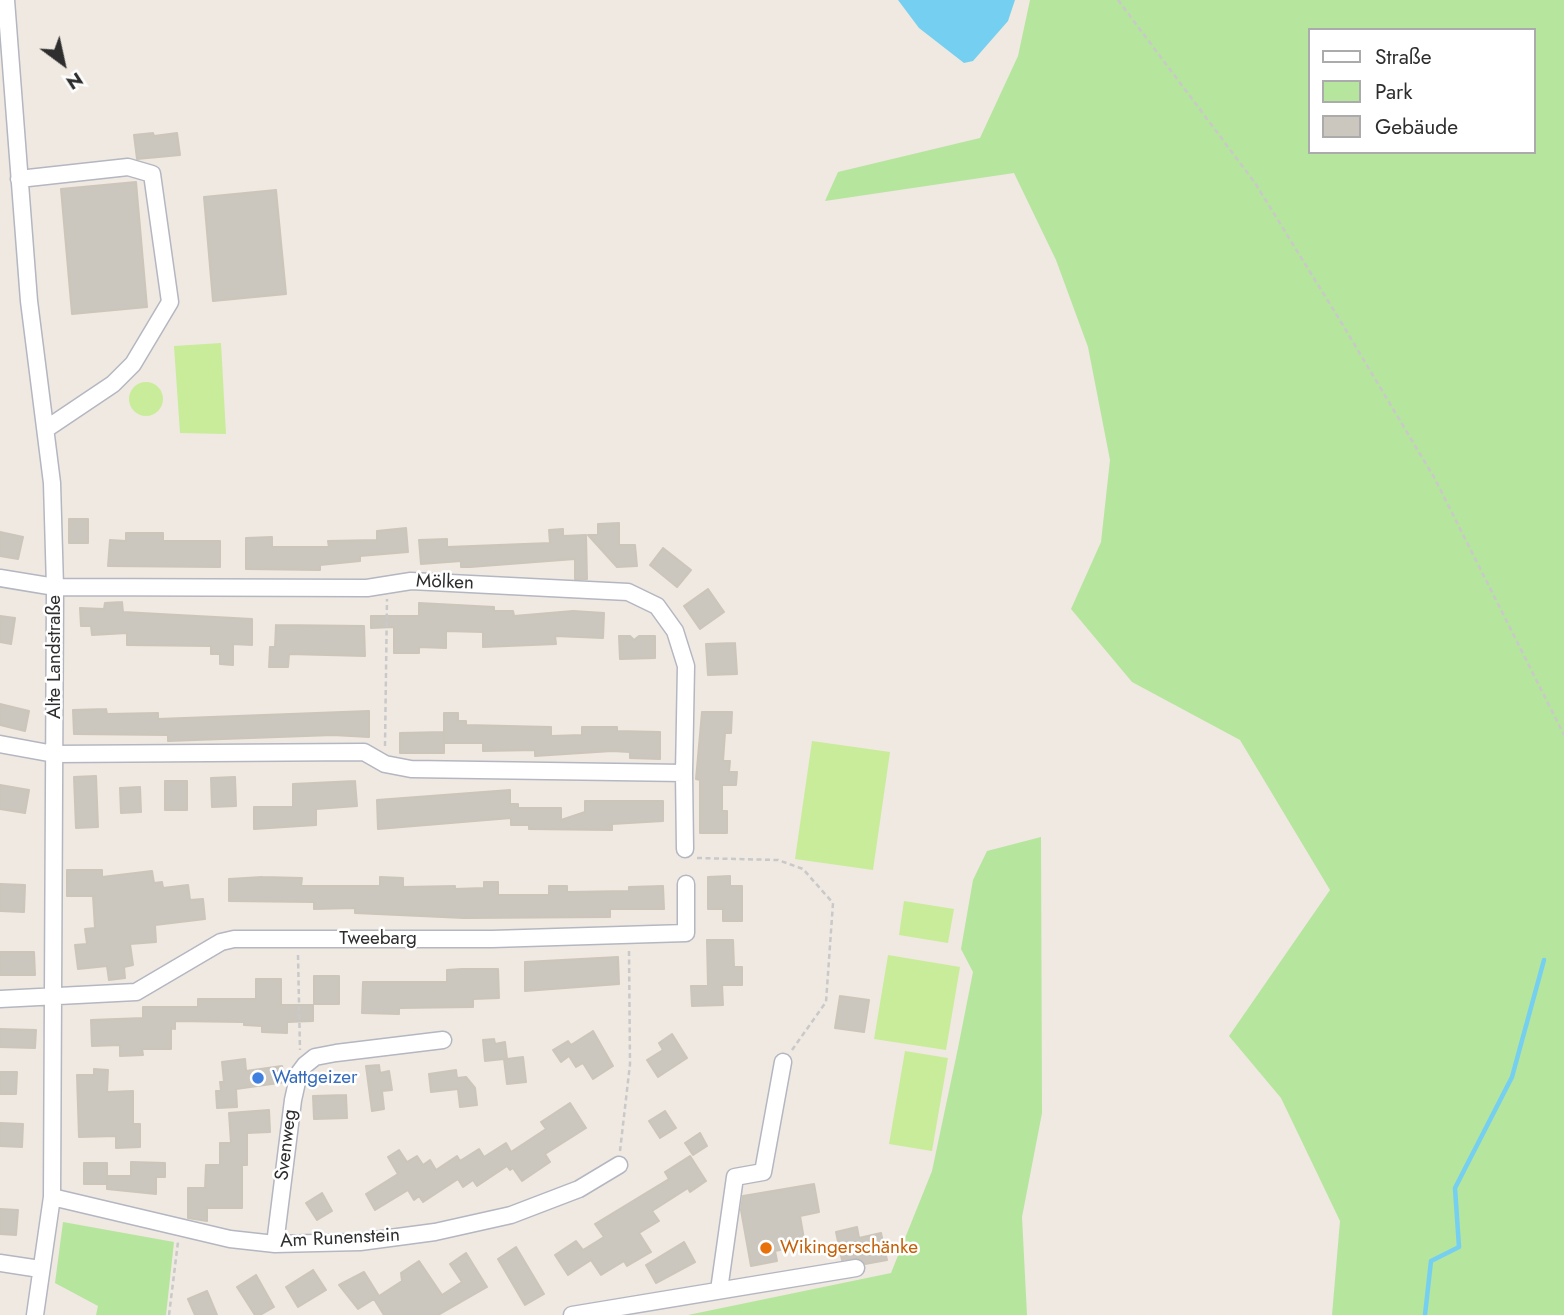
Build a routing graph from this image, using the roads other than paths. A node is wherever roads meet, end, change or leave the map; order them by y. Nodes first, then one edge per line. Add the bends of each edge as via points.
1 (6, 0) edge
2 (19, 179) junction
3 (47, 429) junction
4 (0, 578) edge
5 (55, 587) junction
6 (0, 744) edge
7 (54, 754) junction
8 (684, 773) junction
9 (686, 853) road end
10 (686, 884) dead end
11 (51, 997) junction
12 (0, 999) edge
13 (443, 1040) dead end
14 (783, 1062) road end
15 (619, 1165) road end
16 (52, 1198) junction
17 (275, 1244) junction
18 (0, 1263) edge
19 (856, 1268) dead end
20 (40, 1269) junction
21 (719, 1290) junction
22 (35, 1315) edge
23 (572, 1315) edge

1 - 2 street, Alte Landstraße
2 - 3 street, Alte Landstraße via 29,300
2 - 3 street via 128,167 152,174 170,302 133,363 113,384
3 - 5 street, Alte Landstraße
4 - 5 street, Mölken
5 - 7 street, Alte Landstraße
5 - 8 street, Mölken via 367,589 411,582 628,592 657,606 675,631 686,666
6 - 7 street
7 - 8 street via 364,752 385,764 411,769
7 - 11 street, Alte Landstraße
8 - 9 street, Mölken
10 - 11 street, Tweebarg via 686,933 221,942 136,992
11 - 12 street, Tweebarg
11 - 16 street, Alte Landstraße
13 - 17 street, Svenweg via 336,1053 305,1065 293,1100
14 - 21 street via 763,1172 735,1177
15 - 17 street, Am Runenstein via 579,1189 511,1215 360,1242
16 - 17 street, Am Runenstein via 180,1230
16 - 20 street, Alte Landstraße
18 - 20 street
19 - 21 street
20 - 22 street, Alte Landstraße
21 - 23 street

